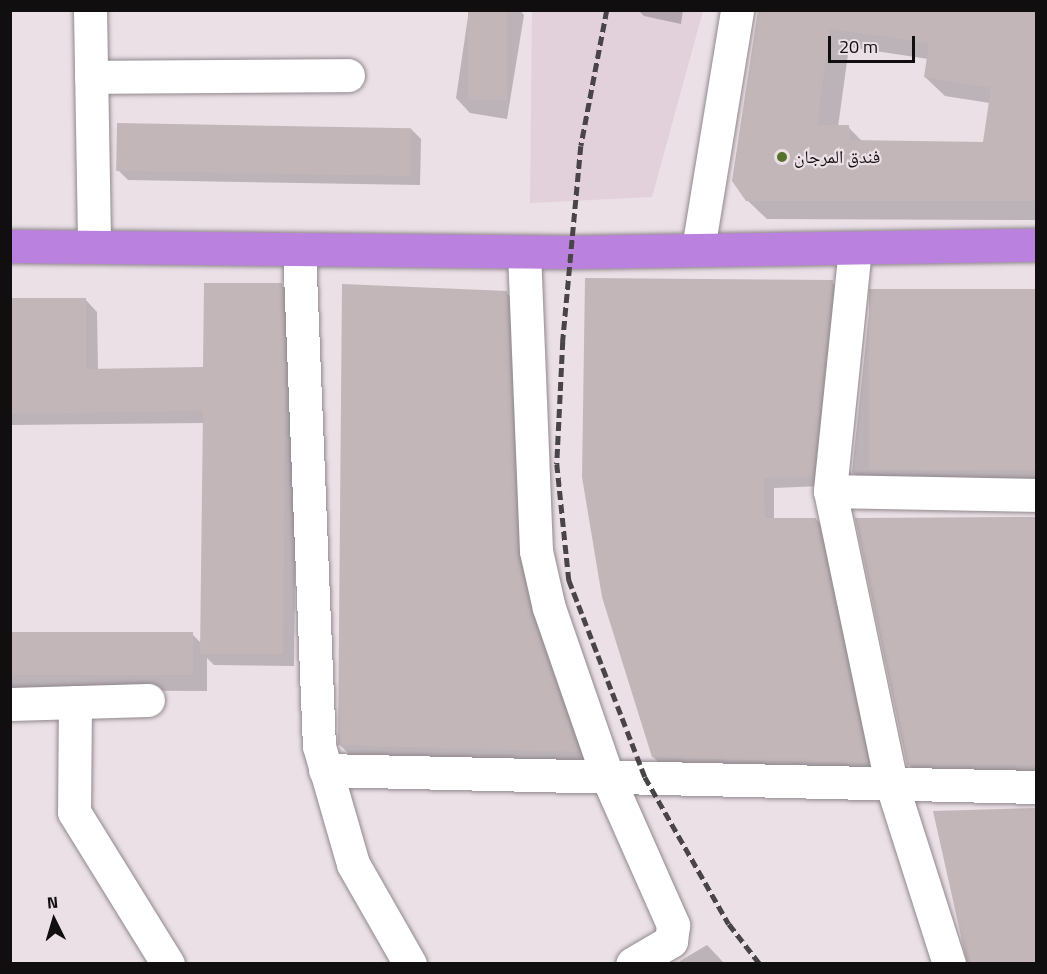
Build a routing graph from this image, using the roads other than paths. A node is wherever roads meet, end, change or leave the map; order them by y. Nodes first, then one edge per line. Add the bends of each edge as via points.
1 (90, 10) edge
2 (737, 10) edge
3 (348, 75) dead end
4 (91, 77) junction
5 (1036, 245) edge
6 (10, 246) edge
7 (94, 246) junction
8 (855, 248) junction
9 (299, 249) junction
10 (698, 249) junction
11 (524, 252) junction
12 (830, 491) junction
13 (1036, 495) edge
14 (148, 700) dead end
15 (75, 702) junction
16 (10, 704) edge
17 (325, 770) junction
18 (608, 778) junction
19 (891, 782) junction
20 (1036, 787) edge
21 (168, 963) edge
22 (410, 963) edge
23 (632, 963) edge
24 (949, 963) edge

1 - 4 street
2 - 10 street
3 - 4 street
4 - 7 street
5 - 8 highway
6 - 7 highway
7 - 9 highway
8 - 10 highway
8 - 12 street
9 - 11 highway
9 - 17 street via 319,746
10 - 11 highway
11 - 18 street via 537,551 549,608
12 - 13 street
12 - 19 street
14 - 15 street
15 - 16 street
15 - 21 street via 74,812
17 - 18 street
17 - 22 street via 353,864
18 - 19 street
18 - 23 street via 675,935
19 - 20 street
19 - 24 street

